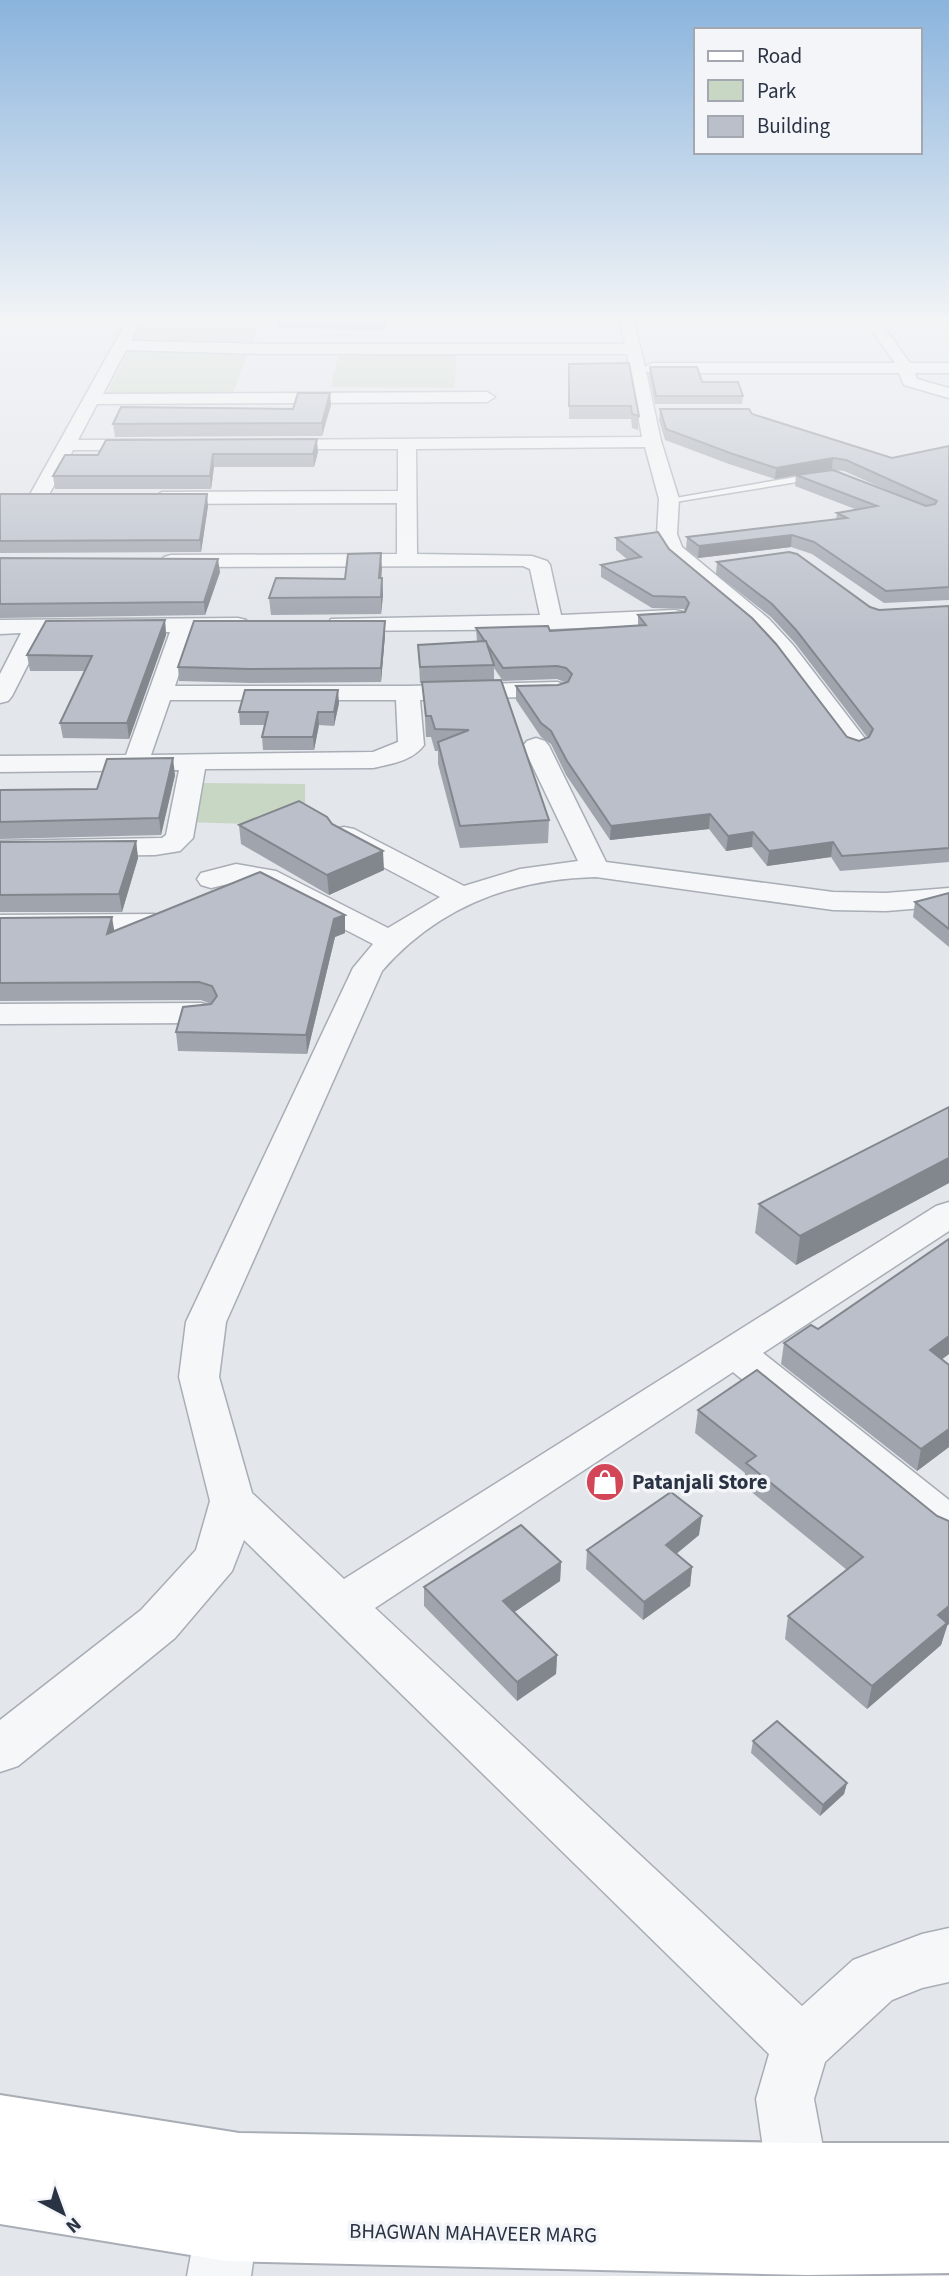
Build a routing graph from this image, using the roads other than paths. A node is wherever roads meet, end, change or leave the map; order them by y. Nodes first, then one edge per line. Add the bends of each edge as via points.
1 (78, 425) edge
2 (487, 425) edge
3 (653, 425) edge
4 (652, 442) junction
5 (407, 444) junction
6 (487, 444) junction
7 (67, 445) junction
8 (175, 445) edge
9 (257, 445) edge
10 (832, 475) edge
11 (407, 497) junction
12 (65, 498) edge
13 (147, 498) edge
14 (669, 500) junction
15 (407, 560) junction
16 (153, 561) edge
17 (718, 564) edge
18 (693, 568) junction
19 (675, 617) edge
20 (552, 622) junction
21 (314, 624) edge
22 (184, 625) junction
23 (261, 625) edge
24 (36, 627) junction
25 (0, 628) edge
26 (557, 689) edge
27 (162, 693) junction
28 (407, 693) junction
29 (0, 696) edge
30 (856, 744) edge
31 (536, 746) dead end
32 (194, 760) junction
33 (136, 762) junction
34 (0, 764) edge
35 (344, 835) edge
36 (0, 849) edge
37 (596, 869) junction
38 (211, 879) dead end
39 (462, 897) junction
40 (949, 897) edge
41 (154, 923) edge
42 (0, 924) edge
43 (392, 942) junction
44 (201, 1013) edge
45 (0, 1014) edge
46 (949, 1214) edge
47 (734, 1351) junction
48 (232, 1501) junction
49 (949, 1525) edge
50 (340, 1606) junction
51 (0, 1750) edge
52 (949, 1955) edge
53 (801, 2045) junction
54 (0, 2127) edge
55 (949, 2176) edge
56 (799, 2177) junction
57 (0, 2190) edge
58 (949, 2239) edge
59 (807, 2241) junction
60 (223, 2252) edge

1 - 7 street
2 - 6 street
3 - 4 street
4 - 6 street
4 - 14 street
5 - 6 street
5 - 9 street
5 - 11 street
7 - 8 street
7 - 12 street via 31,498
10 - 14 lane
11 - 13 street
11 - 15 street
14 - 18 street via 666,538
15 - 16 street
15 - 20 street via 536,562
17 - 18 street
18 - 30 street via 761,624
19 - 20 street
20 - 21 street
22 - 23 street
22 - 24 street
22 - 27 street
24 - 25 street
24 - 29 street
26 - 28 street
27 - 28 street
27 - 33 street
28 - 32 street via 411,745 391,756 373,760
31 - 37 street
32 - 33 street
32 - 36 street via 179,838 170,845
33 - 34 street
35 - 39 street
37 - 39 street via 554,870
37 - 40 street via 833,901
38 - 43 street via 236,873 266,877
39 - 43 street
41 - 42 street
43 - 48 street via 368,968 206,1322 198,1377
44 - 45 street
46 - 47 street
47 - 49 street
47 - 50 street
48 - 50 street
48 - 51 street via 216,1558 158,1624
50 - 53 street
52 - 53 street via 873,1980
53 - 56 street via 785,2099
54 - 56 street via 239,2166
55 - 56 street
56 - 59 street
57 - 60 street, BHAGWAN MAHAVEER MARG
58 - 59 street, BHAGWAN MAHAVEER MARG
59 - 60 street, BHAGWAN MAHAVEER MARG

